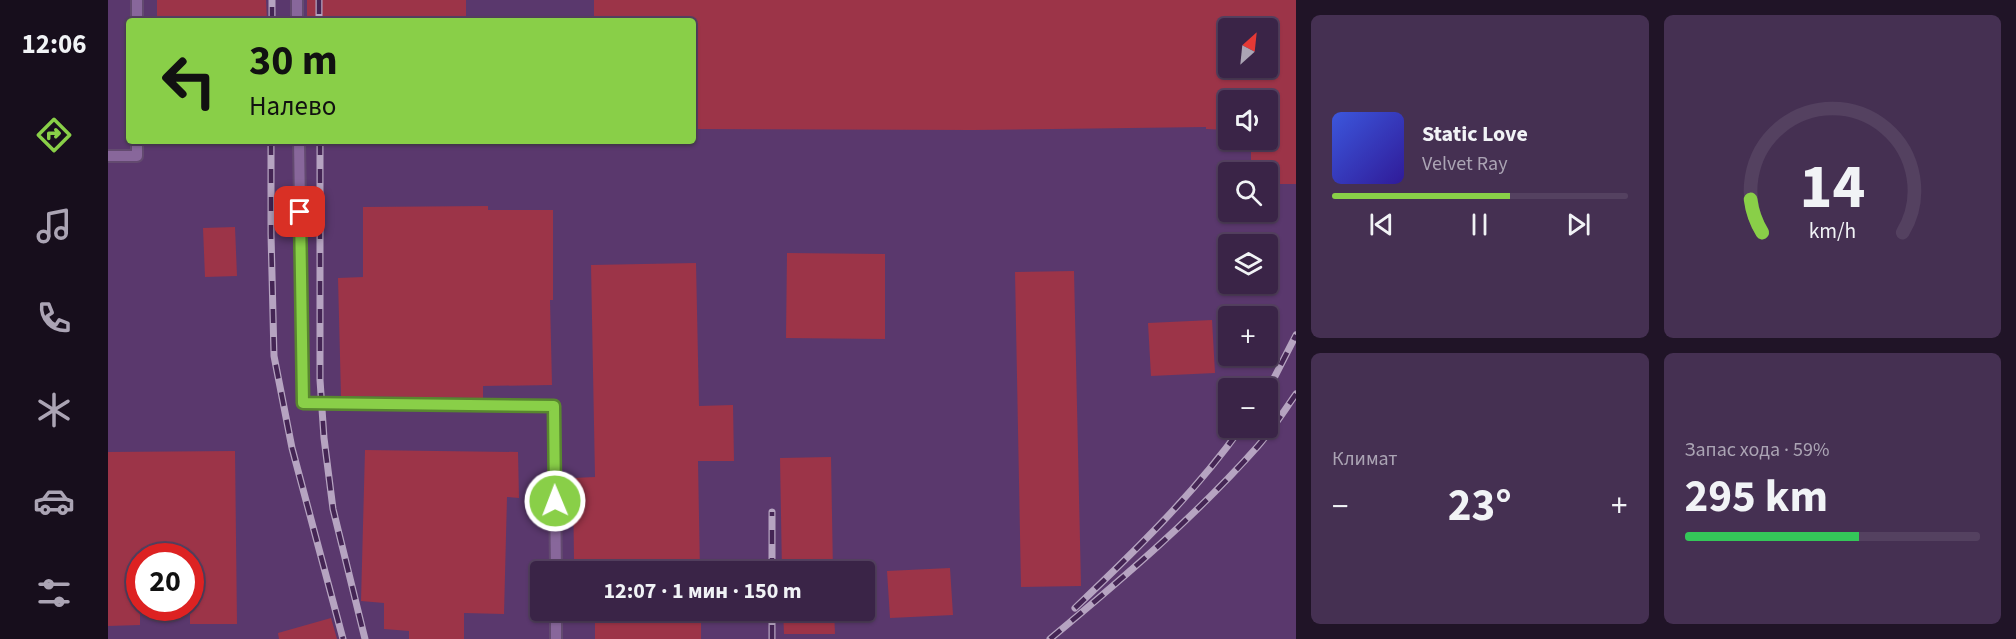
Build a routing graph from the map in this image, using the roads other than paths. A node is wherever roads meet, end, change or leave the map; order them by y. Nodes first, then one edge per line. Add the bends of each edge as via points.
1 (136, 0) edge
2 (297, 0) edge
3 (137, 18) edge
4 (297, 18) edge
5 (137, 144) edge
6 (299, 144) edge
7 (108, 156) edge
8 (556, 561) edge
9 (556, 621) edge
10 (556, 639) edge

1 - 3 lane
2 - 4 lane
5 - 7 lane via 137,156
6 - 8 lane via 303,403 554,406
9 - 10 lane

